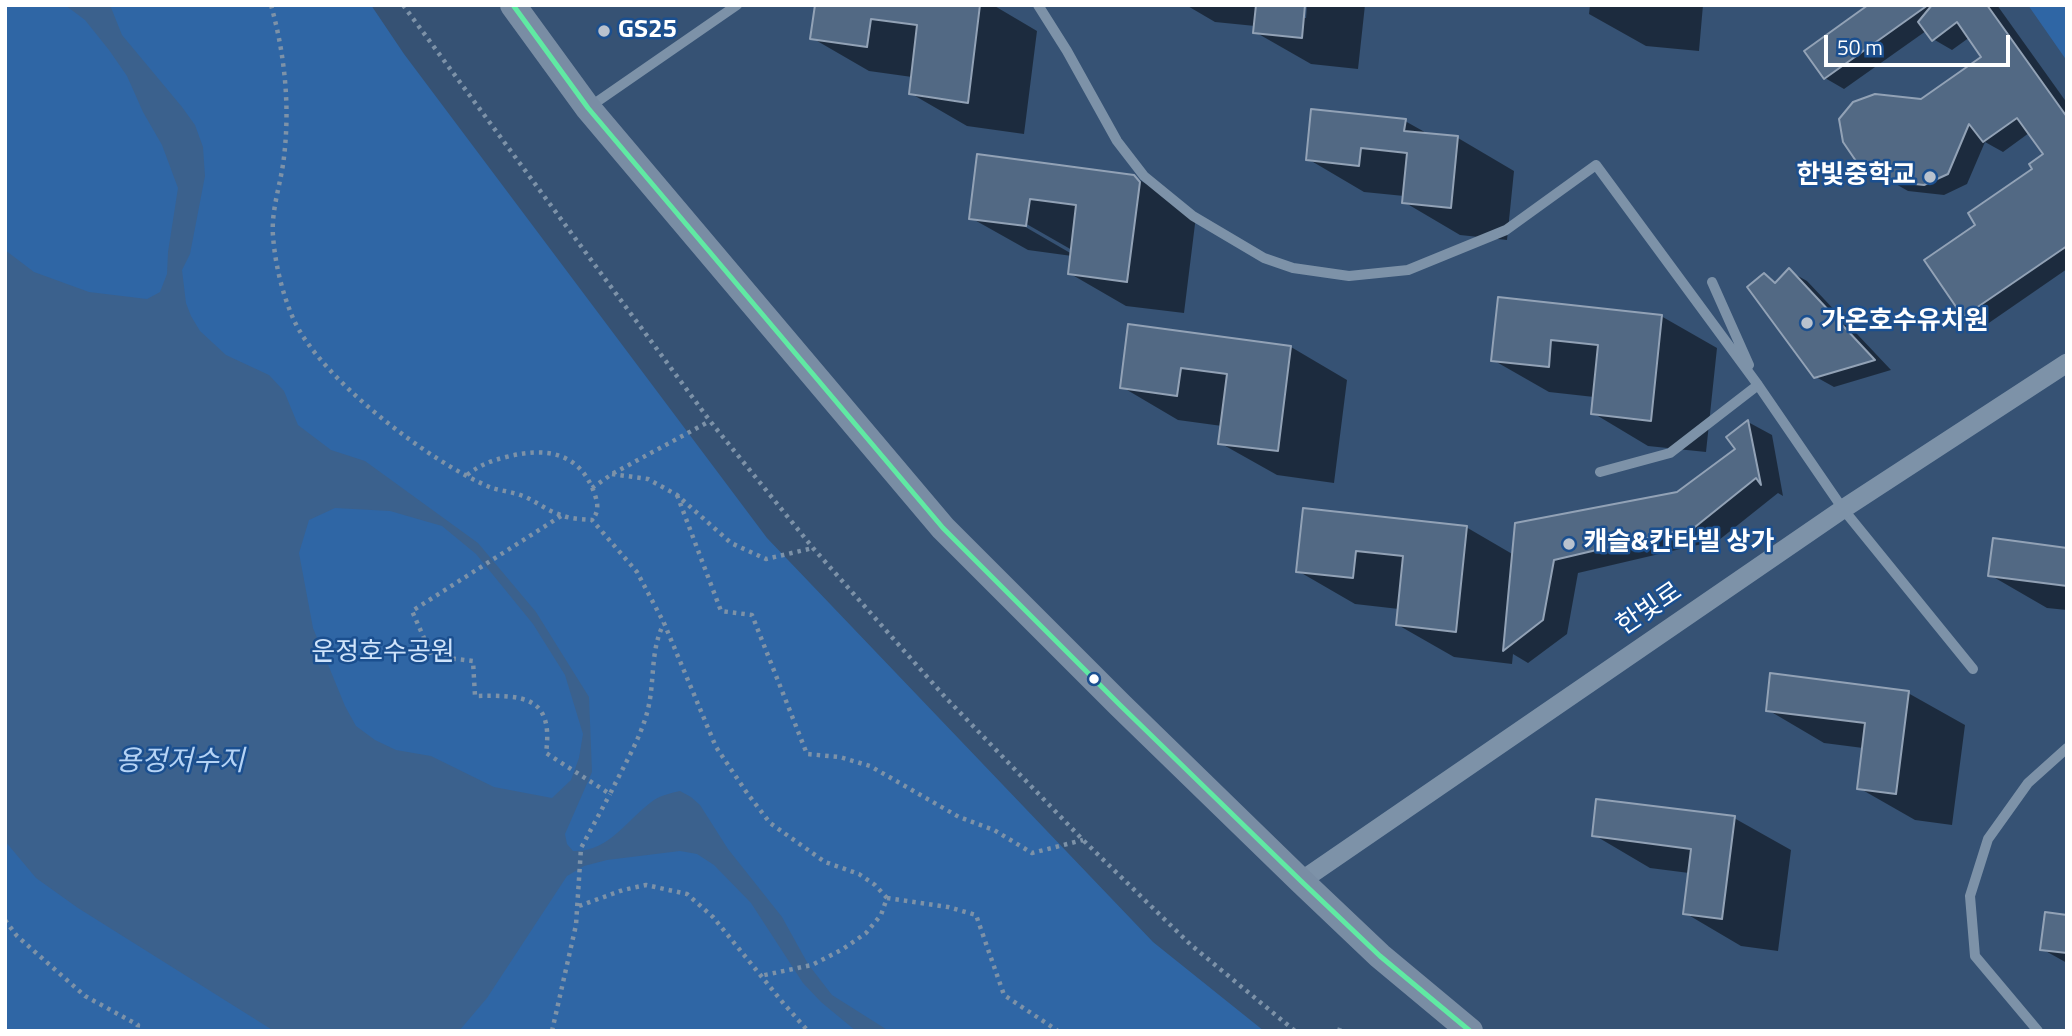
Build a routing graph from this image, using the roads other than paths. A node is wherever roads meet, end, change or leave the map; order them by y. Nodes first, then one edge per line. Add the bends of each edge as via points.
1 (513, 5) edge
2 (737, 5) edge
3 (1038, 5) edge
4 (588, 108) junction
5 (1712, 282) dead end
6 (2067, 363) edge
7 (1758, 385) junction
8 (1600, 472) dead end
9 (1843, 509) junction
10 (1973, 669) dead end
11 (2067, 748) edge
12 (1301, 881) junction
13 (1470, 1031) edge
14 (2038, 1031) edge

1 - 4 street
2 - 4 lane
3 - 7 lane via 1117,141 1144,176 1193,216 1264,258 1293,268 1349,276 1408,270 1506,230 1596,165
4 - 12 street via 943,528
5 - 7 lane
6 - 9 street, 한빛로
7 - 8 lane via 1670,453
7 - 9 lane
9 - 10 lane
9 - 12 street, 한빛로
11 - 14 lane via 2028,783 1988,839 1970,896 1975,956
12 - 13 street via 1380,956

